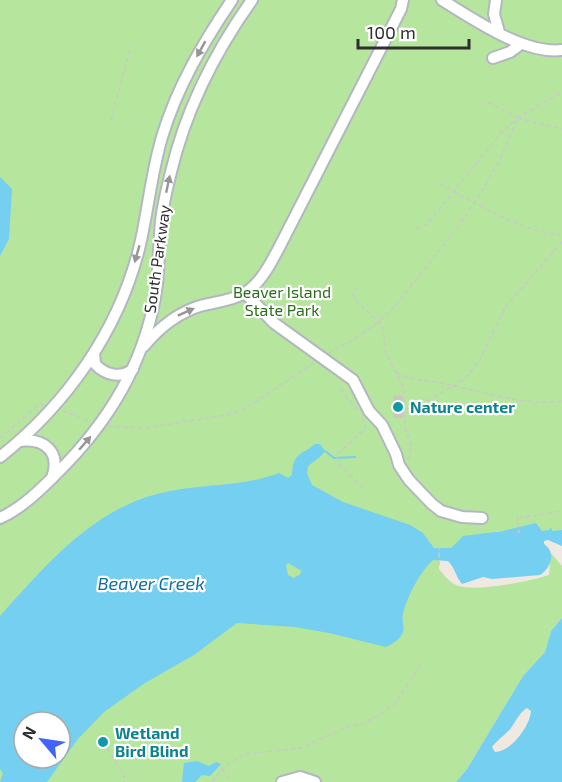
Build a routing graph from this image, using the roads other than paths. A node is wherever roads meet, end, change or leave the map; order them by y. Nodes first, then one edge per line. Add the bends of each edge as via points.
1 (232, 0) edge
2 (252, 0) edge
3 (403, 0) edge
4 (442, 0) edge
5 (496, 0) edge
6 (498, 32) junction
7 (521, 44) junction
8 (562, 50) edge
9 (493, 58) dead end
10 (245, 293) junction
11 (142, 349) junction
12 (93, 353) junction
13 (135, 367) junction
14 (20, 441) junction
15 (0, 457) edge
16 (52, 478) junction
17 (12, 513) junction
18 (0, 518) edge
19 (482, 518) dead end
20 (0, 524) edge
21 (282, 782) edge
22 (315, 782) edge

1 -> 12 street, South Parkway via 204,43 176,99 157,156 136,259 118,308
11 -> 2 street, South Parkway via 156,288 165,197 182,134 218,51
3 - 10 street via 281,245
4 - 6 street
5 - 6 street
6 - 7 street
7 - 8 street via 537,50
7 - 9 street
11 -> 10 street via 154,334 180,315
10 - 19 street via 274,323 353,380 369,411 382,425 399,465 432,504 462,517
11 - 13 street, South Parkway
12 - 13 street via 95,364 110,374 124,374
12 - 14 street, South Parkway via 53,408
16 -> 13 street, South Parkway via 86,444
14 - 15 street, South Parkway
14 - 16 street via 36,441 52,452 56,468
16 - 17 street, South Parkway
17 - 18 street, South Parkway
17 - 20 street
21 - 22 street via 300,777

